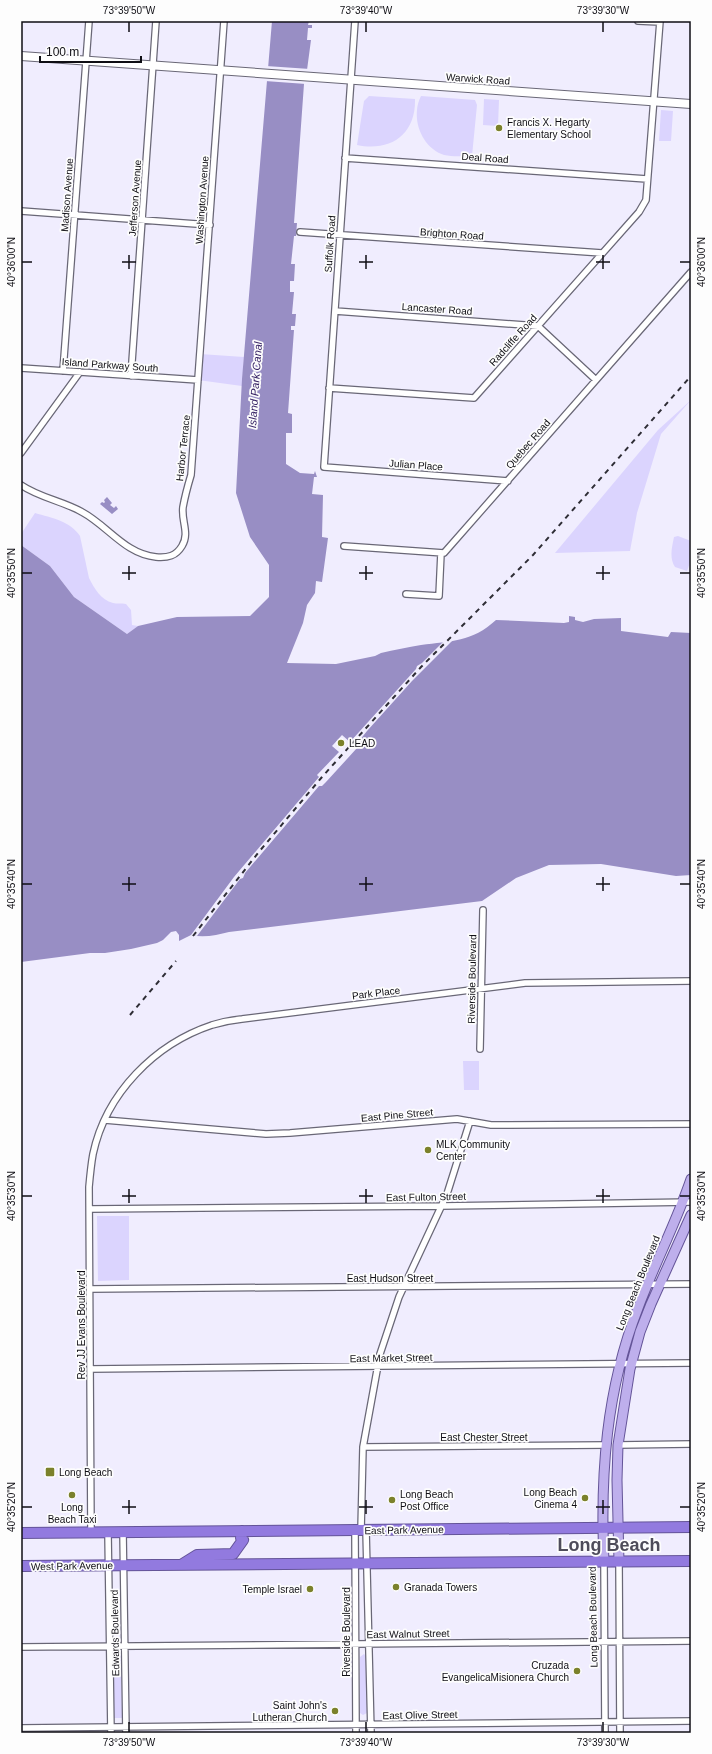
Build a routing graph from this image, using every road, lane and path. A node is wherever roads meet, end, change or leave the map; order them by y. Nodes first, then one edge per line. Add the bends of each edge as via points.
1 (89, 21) edge
2 (156, 21) edge
3 (224, 21) edge
4 (355, 21) edge
5 (638, 21) edge
6 (660, 22) edge
7 (21, 56) edge
8 (86, 61) junction
9 (153, 66) junction
10 (221, 70) junction
11 (351, 80) junction
12 (654, 101) junction
13 (691, 104) edge
14 (345, 158) junction
15 (647, 179) junction
16 (21, 211) edge
17 (75, 215) junction
18 (142, 220) junction
19 (210, 225) junction
20 (300, 232) dead end
21 (340, 235) junction
22 (602, 253) junction
23 (691, 272) edge
24 (335, 311) junction
25 (538, 326) junction
26 (21, 368) edge
27 (63, 371) junction
28 (80, 372) junction
29 (131, 376) junction
30 (198, 380) junction
31 (596, 380) junction
32 (329, 388) junction
33 (21, 453) edge
34 (324, 467) joint
35 (508, 481) junction
36 (21, 486) edge
37 (344, 546) dead end
38 (441, 553) junction
39 (406, 594) dead end
40 (483, 910) dead end
41 (691, 981) edge
42 (481, 989) junction
43 (480, 1049) dead end
44 (105, 1120) junction
45 (470, 1121) junction
46 (691, 1124) edge
47 (691, 1179) edge
48 (687, 1202) edge
49 (441, 1206) junction
50 (90, 1209) junction
51 (691, 1215) edge
52 (648, 1284) junction
53 (659, 1284) junction
54 (691, 1284) edge
55 (404, 1287) junction
56 (90, 1289) junction
57 (620, 1363) junction
58 (632, 1363) junction
59 (691, 1363) edge
60 (378, 1367) junction
61 (90, 1369) junction
62 (691, 1444) edge
63 (606, 1445) junction
64 (618, 1445) junction
65 (363, 1447) junction
66 (691, 1527) edge
67 (602, 1528) junction
68 (618, 1528) junction
69 (361, 1530) junction
70 (242, 1531) junction
71 (21, 1533) edge
72 (91, 1533) junction
73 (116, 1533) junction
74 (691, 1561) edge
75 (604, 1562) junction
76 (619, 1562) junction
77 (355, 1564) junction
78 (367, 1564) junction
79 (123, 1565) junction
80 (181, 1565) junction
81 (21, 1566) edge
82 (109, 1566) junction
83 (620, 1641) junction
84 (691, 1641) edge
85 (604, 1642) junction
86 (356, 1644) junction
87 (368, 1644) junction
88 (110, 1646) junction
89 (125, 1646) junction
90 (21, 1647) edge
91 (691, 1721) edge
92 (605, 1722) junction
93 (620, 1722) junction
94 (356, 1725) junction
95 (370, 1725) junction
96 (21, 1728) edge
97 (111, 1730) edge
98 (126, 1730) edge
99 (356, 1733) edge
100 (371, 1733) edge
101 (605, 1733) edge
102 (620, 1733) edge

1 - 8 street, Madison Avenue
2 - 9 street, Jefferson Avenue
3 - 10 street, Washington Avenue
4 - 11 street, Suffolk Road
5 - 6 street
6 - 12 street, Radcliffe Road
7 - 8 street, Warwick Road
8 - 9 street, Warwick Road
8 - 17 street, Madison Avenue
9 - 10 street, Warwick Road
9 - 18 street, Jefferson Avenue
10 - 11 street, Warwick Road
10 - 19 street, Washington Avenue
11 - 12 street, Warwick Road
11 - 14 street, Suffolk Road
12 - 13 street, Warwick Road
12 - 15 street, Radcliffe Road
14 - 15 street, Deal Road
14 - 21 street, Suffolk Road
15 - 22 street, Radcliffe Road via 646,200 642,208
16 - 17 street
17 - 18 street
17 - 27 street, Madison Avenue
18 - 19 street
18 - 29 street, Jefferson Avenue
19 - 30 street, Washington Avenue
20 - 21 street, Brighton Road
21 - 22 street, Brighton Road
21 - 24 street, Suffolk Road
22 - 25 street, Radcliffe Road
23 - 31 street, Quebec Road
24 - 25 street, Lancaster Road
24 - 32 street, Suffolk Road
25 - 31 street
25 - 32 street, Radcliffe Road via 474,398
26 - 27 street, Island Parkway South
27 - 28 street, Island Parkway South
28 - 29 street, Island Parkway South
28 - 33 street
29 - 30 street, Island Parkway South
30 - 36 street, Harbor Terrace via 191,475 183,509 186,534 183,545 175,555 165,558 134,552 82,512
31 - 35 street, Quebec Road
32 - 34 street, Suffolk Road
34 - 35 street, Julian Place
35 - 38 street, Quebec Road via 444,553
37 - 38 street
38 - 39 street via 439,596
40 - 42 street, Riverside Boulevard
41 - 42 street, Park Place via 525,983
42 - 43 street, Riverside Boulevard
42 - 44 street, Park Place via 214,1024 175,1042 150,1060 115,1100
44 - 45 street, East Pine Street via 266,1134 451,1120
44 - 50 street, Rev JJ Evans Boulevard via 92,1160
45 - 46 street, East Pine Street via 491,1125
45 - 49 street, Riverside Boulevard
47 - 48 main road, Long Beach Boulevard
48 - 49 street, East Fulton Street
48 - 52 main road, Long Beach Boulevard
49 - 50 street, East Fulton Street
49 - 55 street, Riverside Boulevard
50 - 56 street, Rev JJ Evans Boulevard
51 - 53 main road, Long Beach Boulevard
52 - 53 street, East Hudson Street
52 - 55 street, East Hudson Street
52 - 57 main road, Long Beach Boulevard via 637,1309
53 - 54 street, East Hudson Street
53 - 58 main road, Long Beach Boulevard via 640,1332
55 - 56 street, East Hudson Street
55 - 60 street, Riverside Boulevard via 388,1328
56 - 61 street, Rev JJ Evans Boulevard
57 - 58 street, East Market Street
57 - 60 street, East Market Street
57 - 63 main road, Long Beach Boulevard
58 - 59 street, East Market Street
58 - 64 main road, Long Beach Boulevard
60 - 61 street, East Market Street
60 - 65 street, Riverside Boulevard
61 - 72 street, Rev JJ Evans Boulevard
62 - 64 street
63 - 65 street, East Chester Street
63 - 67 main road, Long Beach Boulevard
64 - 68 main road, Long Beach Boulevard
65 - 69 street, Riverside Boulevard
66 - 68 highway, East Park Avenue
67 - 68 highway, East Park Avenue
67 - 69 highway, East Park Avenue
67 - 75 main road, Long Beach Boulevard
68 - 76 main road, Long Beach Boulevard
69 - 70 highway, East Park Avenue
69 - 77 street, Riverside Boulevard
69 - 78 street, Riverside Boulevard
70 - 73 highway, East Park Avenue
70 - 80 highway via 243,1540 233,1554 197,1555
71 - 72 highway
72 - 73 highway
73 - 79 street, Edwards Boulevard
73 - 82 street, Edwards Boulevard
74 - 76 highway
75 - 76 highway
75 - 78 highway
75 - 85 street, Long Beach Boulevard
76 - 83 street, Long Beach Boulevard
77 - 78 highway
77 - 80 highway
77 - 86 street, Riverside Boulevard
78 - 87 street, Riverside Boulevard
79 - 80 highway
79 - 82 highway, West Park Avenue
79 - 89 street, Edwards Boulevard
81 - 82 highway, West Park Avenue
82 - 88 street, Edwards Boulevard
83 - 84 street, East Walnut Street
83 - 85 street, East Walnut Street
83 - 93 street, Long Beach Boulevard
85 - 87 street, East Walnut Street
85 - 92 street, Long Beach Boulevard
86 - 87 street, East Walnut Street
86 - 89 street, East Walnut Street
86 - 94 street, Riverside Boulevard
87 - 95 street, Riverside Boulevard
88 - 89 street, East Walnut Street
88 - 90 street, East Walnut Street
88 - 97 street, Edwards Boulevard
89 - 98 street, Edwards Boulevard
91 - 93 street, East Olive Street
92 - 93 street, East Olive Street
92 - 95 street, East Olive Street
92 - 101 street, Long Beach Boulevard
93 - 102 street, Long Beach Boulevard
94 - 95 street, East Olive Street
94 - 98 street, East Olive Street
94 - 99 street, Riverside Boulevard
95 - 100 street, Riverside Boulevard
96 - 97 street, East Olive Street
97 - 98 street, East Olive Street

